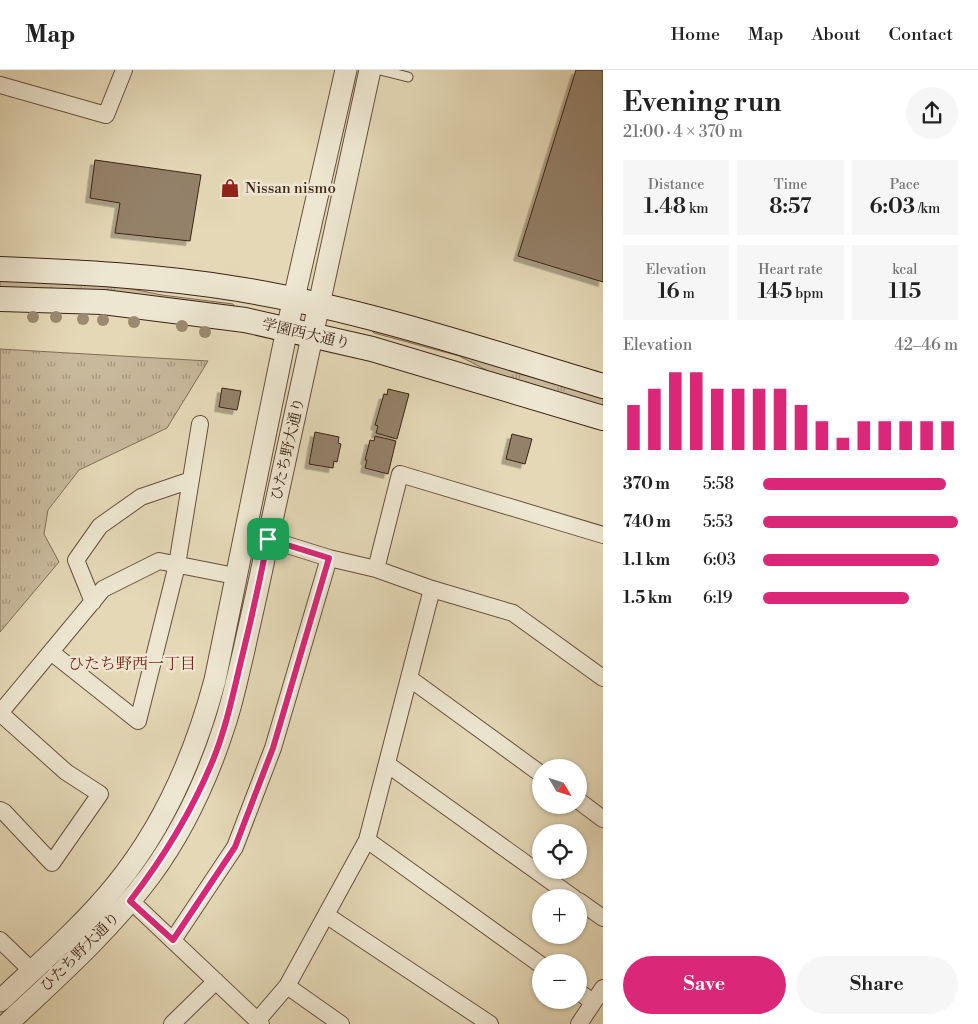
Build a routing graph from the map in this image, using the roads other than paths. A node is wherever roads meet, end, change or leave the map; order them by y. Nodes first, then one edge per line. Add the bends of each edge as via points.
1 (124, 70) edge
2 (346, 70) edge
3 (370, 70) edge
4 (380, 70) edge
5 (408, 77) dead end
6 (0, 85) edge
7 (0, 270) edge
8 (0, 299) edge
9 (293, 299) junction
10 (320, 305) junction
11 (287, 329) junction
12 (313, 334) junction
13 (603, 386) edge
14 (603, 418) edge
15 (200, 424) dead end
16 (191, 480) junction
17 (603, 535) edge
18 (268, 539) junction
19 (329, 558) junction
20 (177, 565) junction
21 (376, 569) junction
22 (235, 576) junction
23 (432, 590) junction
24 (93, 602) junction
25 (51, 652) junction
26 (409, 678) junction
27 (603, 678) edge
28 (387, 764) junction
29 (532, 767) edge
30 (588, 808) edge
31 (0, 810) edge
32 (603, 819) edge
33 (367, 840) junction
34 (561, 889) edge
35 (130, 901) junction
36 (587, 907) edge
37 (326, 915) junction
38 (603, 918) edge
39 (0, 940) edge
40 (173, 940) junction
41 (532, 959) edge
42 (32, 971) junction
43 (216, 981) junction
44 (287, 986) junction
45 (603, 988) edge
46 (587, 998) edge
47 (0, 1001) edge
48 (593, 1002) junction
49 (259, 1022) edge
50 (7, 1024) edge
51 (172, 1024) edge
52 (341, 1024) edge
53 (490, 1024) edge
54 (579, 1024) edge

1 - 6 street via 106,115
2 - 9 street, ひたち野大通り
3 - 10 street, ひたち野大通り
4 - 5 lane
7 - 9 main road, 学園西大通り via 105,273 204,284
8 - 11 main road, 学園西大通り via 103,302 245,320
9 - 10 main road, 学園西大通り
9 - 11 street, ひたち野大通り
10 - 12 street, ひたち野大通り
10 - 13 main road, 学園西大通り
11 - 12 main road, 学園西大通り
11 - 22 street, ひたち野大通り
12 - 14 main road, 学園西大通り
12 - 18 street, ひたち野大通り
15 - 16 street
16 - 20 street
16 - 24 street via 142,497 100,526 76,560
17 - 21 street via 400,474
18 - 19 street
18 - 35 street, ひたち野大通り via 226,722 214,758 168,849
19 - 21 street
19 - 40 street via 273,748 235,847
20 - 22 street
20 - 24 street via 159,561 103,589
20 - 25 street via 138,721
21 - 23 street
22 - 42 street, ひたち野大通り via 206,713 194,749 164,815 116,885
23 - 26 street
23 - 27 street via 513,612
24 - 25 street
25 - 31 street via 0,713 66,772 100,794 52,863
26 - 28 street
26 - 29 street
28 - 33 street
28 - 34 street
30 - 32 street
33 - 37 street
33 - 41 street
35 - 40 street
35 - 50 street, ひたち野大通り via 87,948
36 - 38 street
37 - 44 street
37 - 53 street
39 - 42 street
40 - 43 street
42 - 47 street, ひたち野大通り
43 - 49 street
43 - 51 street
44 - 49 street
44 - 52 street
45 - 48 street
46 - 48 street
48 - 54 street

